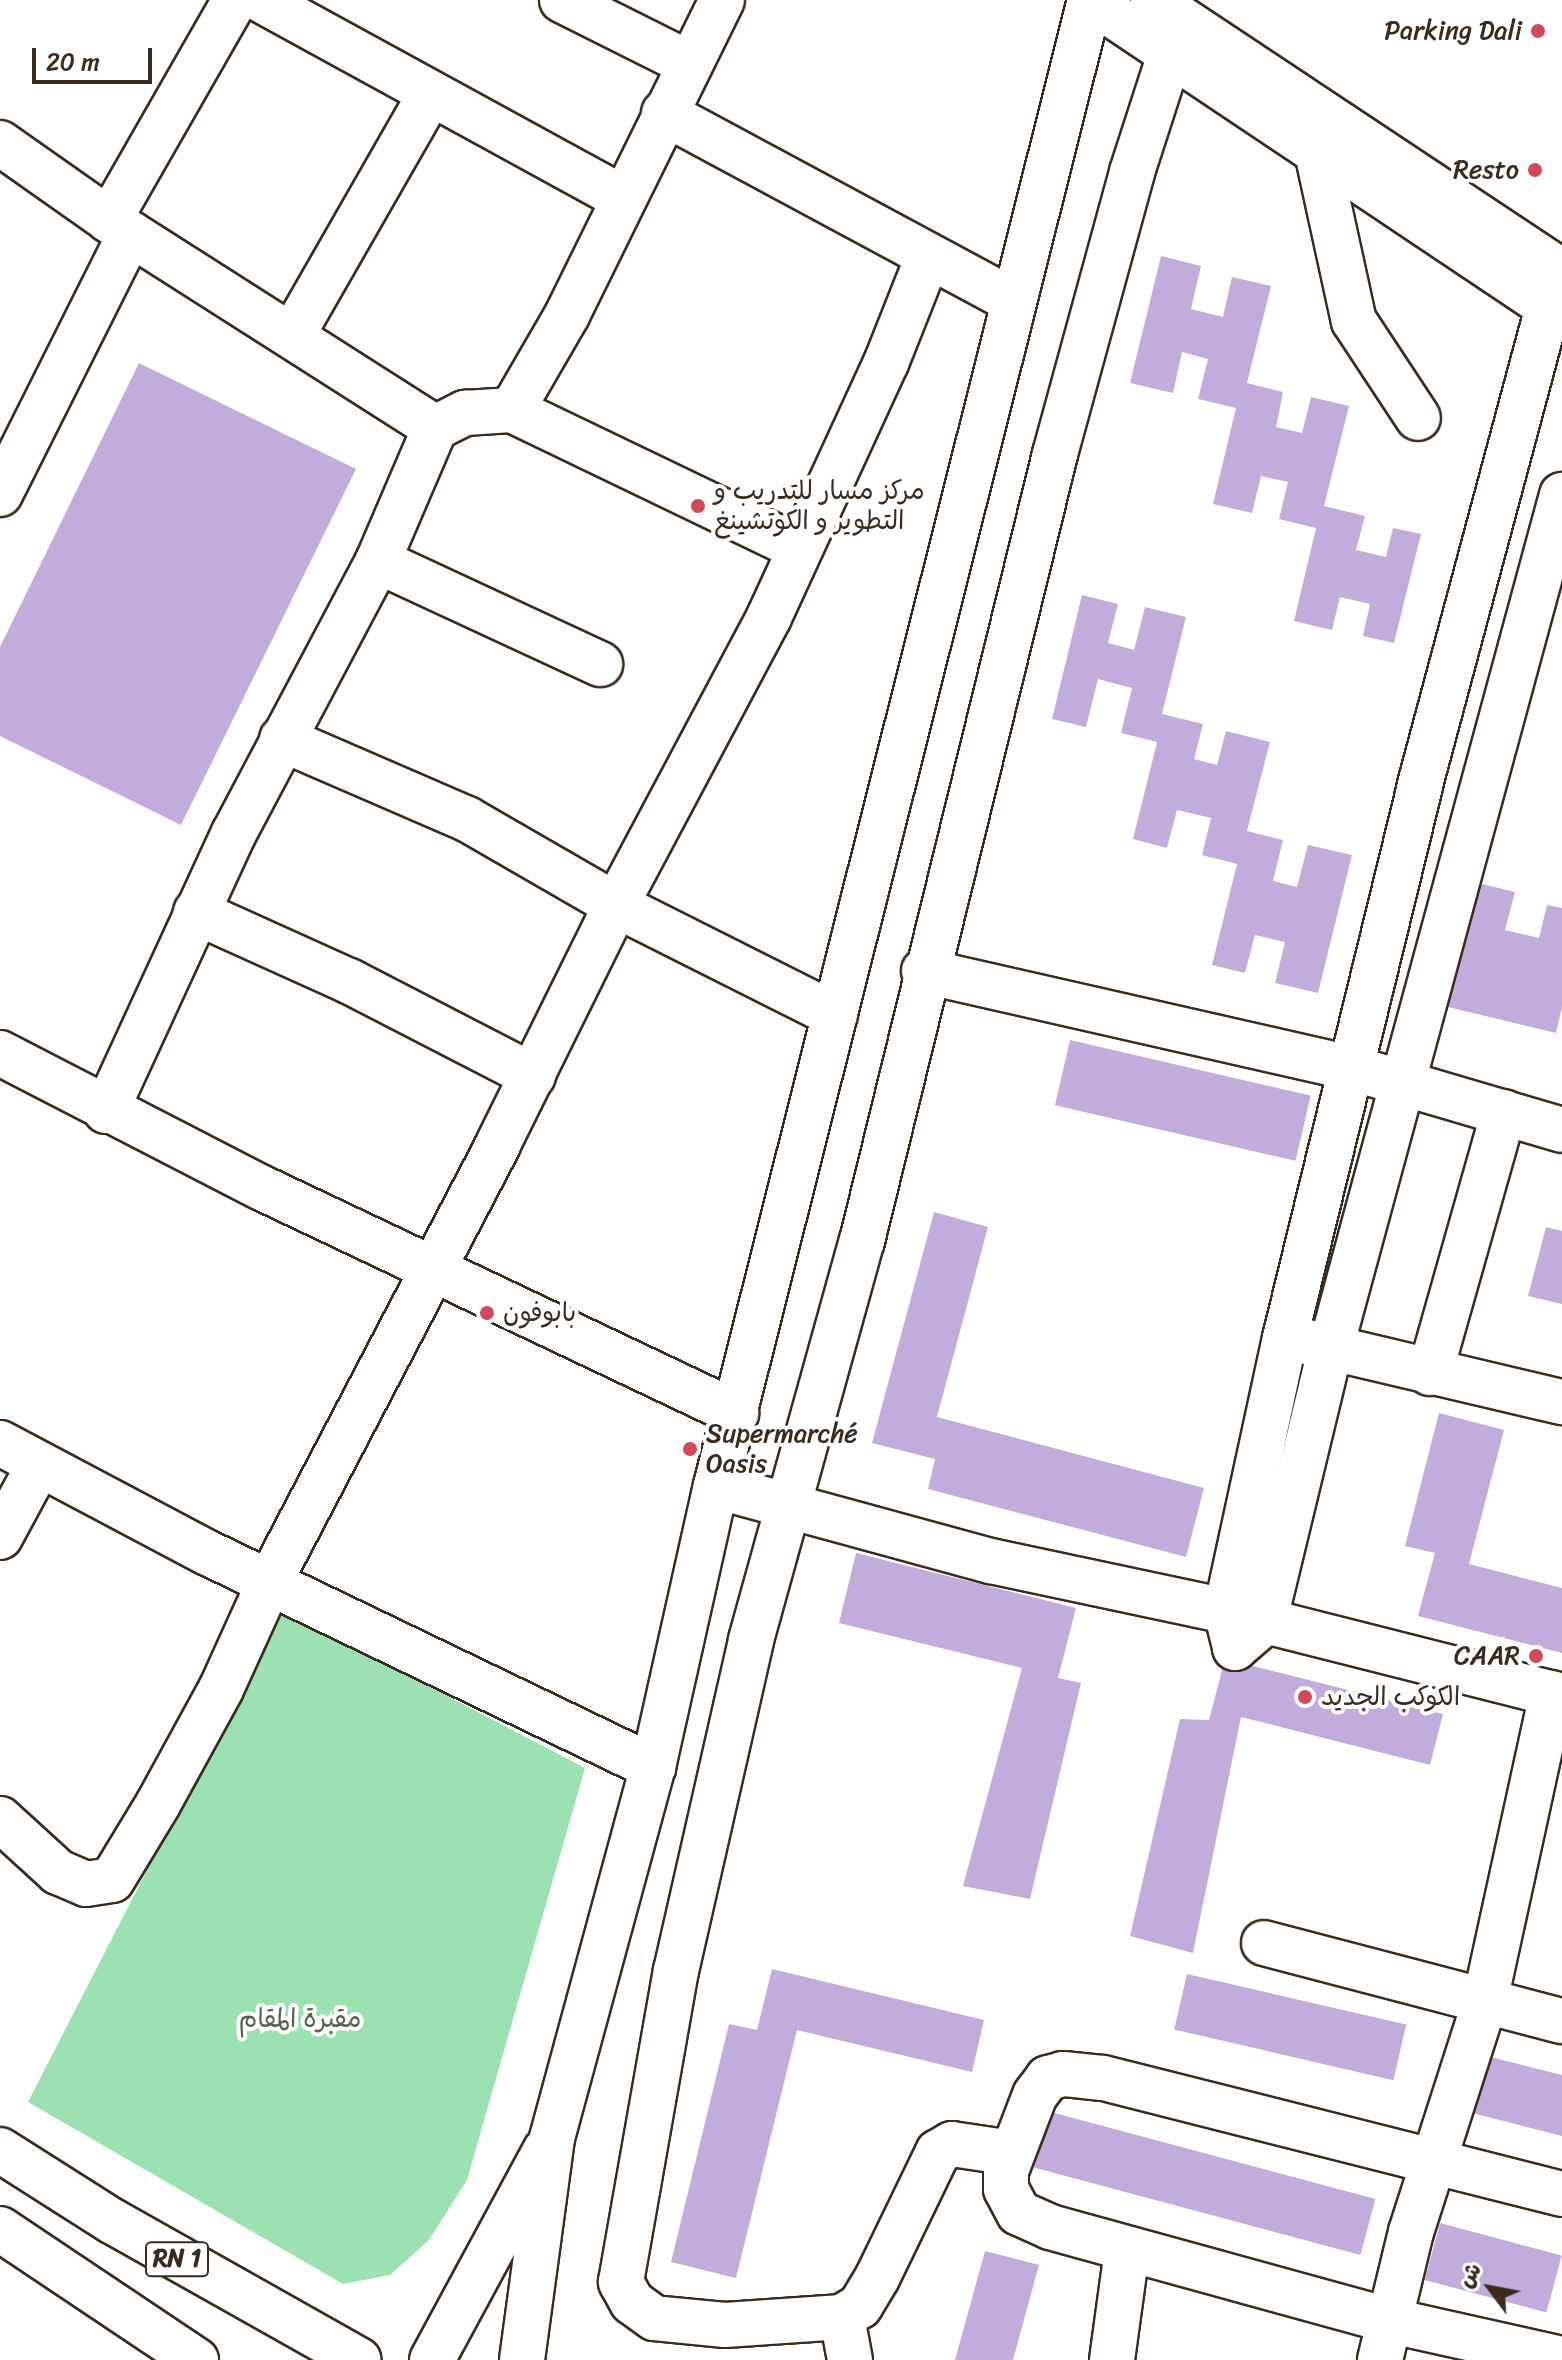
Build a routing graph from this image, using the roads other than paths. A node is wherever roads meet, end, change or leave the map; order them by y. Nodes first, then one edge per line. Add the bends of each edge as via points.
1 (235, 0) edge
2 (261, 0) edge
3 (562, 0) edge
4 (722, 0) edge
5 (1090, 0) edge
6 (1153, 0) edge
7 (1170, 54) junction
8 (690, 64) junction
9 (430, 95) junction
10 (664, 113) junction
11 (1322, 135) junction
12 (0, 143) edge
13 (622, 198) junction
14 (120, 227) junction
15 (928, 257) junction
16 (1557, 298) edge
17 (1011, 300) junction
18 (293, 334) junction
19 (512, 410) junction
20 (1418, 418) dead end
21 (435, 428) junction
22 (0, 494) edge
23 (1562, 495) edge
24 (799, 548) junction
25 (378, 561) junction
26 (600, 664) dead end
27 (282, 739) junction
28 (616, 905) junction
29 (196, 912) junction
30 (924, 971) junction
31 (835, 1015) junction
32 (0, 1053) edge
33 (1352, 1068) junction
34 (533, 1076) junction
35 (1401, 1086) junction
36 (106, 1111) junction
37 (1504, 1112) junction
38 (1562, 1130) edge
39 (433, 1265) junction
40 (1285, 1338) junction
41 (1331, 1347) junction
42 (1430, 1373) junction
43 (1562, 1402) edge
44 (736, 1413) junction
45 (0, 1443) edge
46 (39, 1465) junction
47 (716, 1486) junction
48 (791, 1509) junction
49 (0, 1537) edge
50 (270, 1581) junction
51 (1245, 1617) junction
52 (1557, 1694) edge
53 (653, 1767) junction
54 (0, 1819) edge
55 (1264, 1943) dead end
56 (1485, 2001) junction
57 (1562, 2021) edge
58 (552, 2138) junction
59 (0, 2150) edge
60 (1012, 2153) junction
61 (1436, 2165) junction
62 (1562, 2194) edge
63 (0, 2229) edge
64 (1127, 2250) junction
65 (842, 2317) junction
66 (1386, 2340) edge
67 (1562, 2359) edge
68 (196, 2360) edge
69 (359, 2360) edge
70 (432, 2360) edge
71 (522, 2360) edge
72 (850, 2360) edge
73 (1112, 2360) edge

1 - 14 main road
2 - 9 main road
3 - 8 main road
4 - 8 main road
5 - 7 main road
5 - 17 main road via 1064,116
6 - 11 main road
7 - 11 main road
7 - 30 main road via 1059,439 996,704
8 - 10 main road
9 - 13 main road
9 - 18 main road
10 - 13 main road
10 - 15 main road
11 - 16 main road
11 - 20 main road via 1354,321
12 - 14 main road
13 - 19 main road via 567,315
14 - 18 main road
14 - 22 main road
15 - 17 main road
15 - 24 main road via 886,363
16 - 33 main road via 1420,786
17 - 31 main road
18 - 21 main road
19 - 21 main road via 465,413
19 - 24 main road
21 - 25 main road
23 - 35 main road
24 - 28 main road via 756,642
25 - 26 main road
25 - 27 main road
27 - 28 main road via 467,819
27 - 29 main road
28 - 31 main road
28 - 34 main road
29 - 34 main road via 349,981
29 - 36 main road
30 - 33 main road
30 - 48 main road via 862,1241
31 - 44 main road
32 - 36 main road
33 - 35 main road
33 - 40 main road
34 - 39 main road
35 - 37 main road
35 - 41 main road
36 - 39 main road
37 - 38 main road
37 - 42 main road
39 - 44 main road
39 - 50 main road
40 - 41 main road
40 - 51 main road
41 - 42 main road
41 - 51 main road
42 - 43 main road
44 - 47 main road
45 - 46 main road
46 - 49 main road
46 - 50 main road
47 - 48 main road
47 - 53 main road
48 - 51 main road via 991,1561
48 - 65 main road via 751,1640 676,1971 621,2282 632,2302 654,2318 725,2325
50 - 53 main road
50 - 54 main road via 221,1689 112,1880 86,1884 58,1872
51 - 52 main road
52 - 56 main road
53 - 58 main road
55 - 56 main road
56 - 57 main road
56 - 61 main road
58 - 70 main road
58 - 71 main road
59 - 69 main road, RN 1 via 112,2221
60 - 61 main road via 1035,2095 1048,2078 1063,2074 1102,2078
60 - 64 main road via 1006,2189 1019,2213
60 - 65 main road via 952,2144 938,2152 877,2278 860,2306
61 - 62 main road
61 - 66 main road via 1411,2232
63 - 68 main road, RN 1
64 - 66 main road
64 - 73 main road
65 - 72 main road
66 - 67 main road

